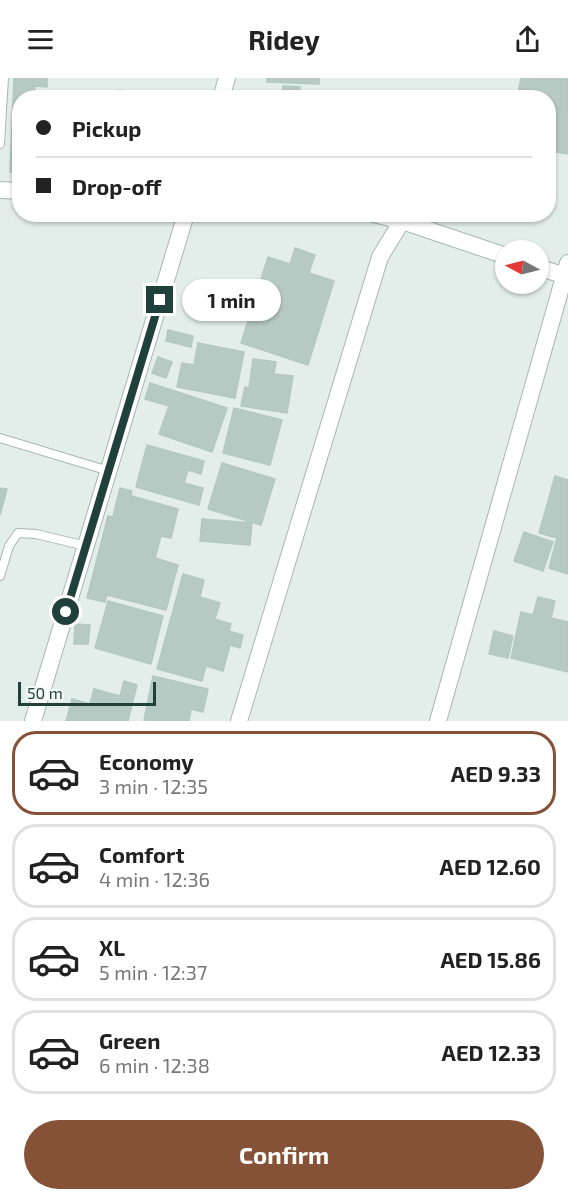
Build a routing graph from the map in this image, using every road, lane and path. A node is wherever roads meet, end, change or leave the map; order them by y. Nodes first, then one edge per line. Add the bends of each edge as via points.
1 (4, 78) edge
2 (0, 144) edge
3 (184, 222) edge
4 (401, 222) edge
5 (405, 222) edge
6 (495, 252) edge
7 (549, 268) edge
8 (566, 270) edge
9 (0, 438) edge
10 (109, 471) junction
11 (86, 546) junction
12 (0, 576) edge
13 (33, 721) edge
14 (238, 721) edge
15 (438, 721) edge

1 - 2 lane
3 - 10 street
4 - 14 street via 380,257
5 - 6 street
7 - 8 street
8 - 15 street
9 - 10 lane
10 - 11 street
11 - 12 lane via 18,533 9,546
11 - 13 street

